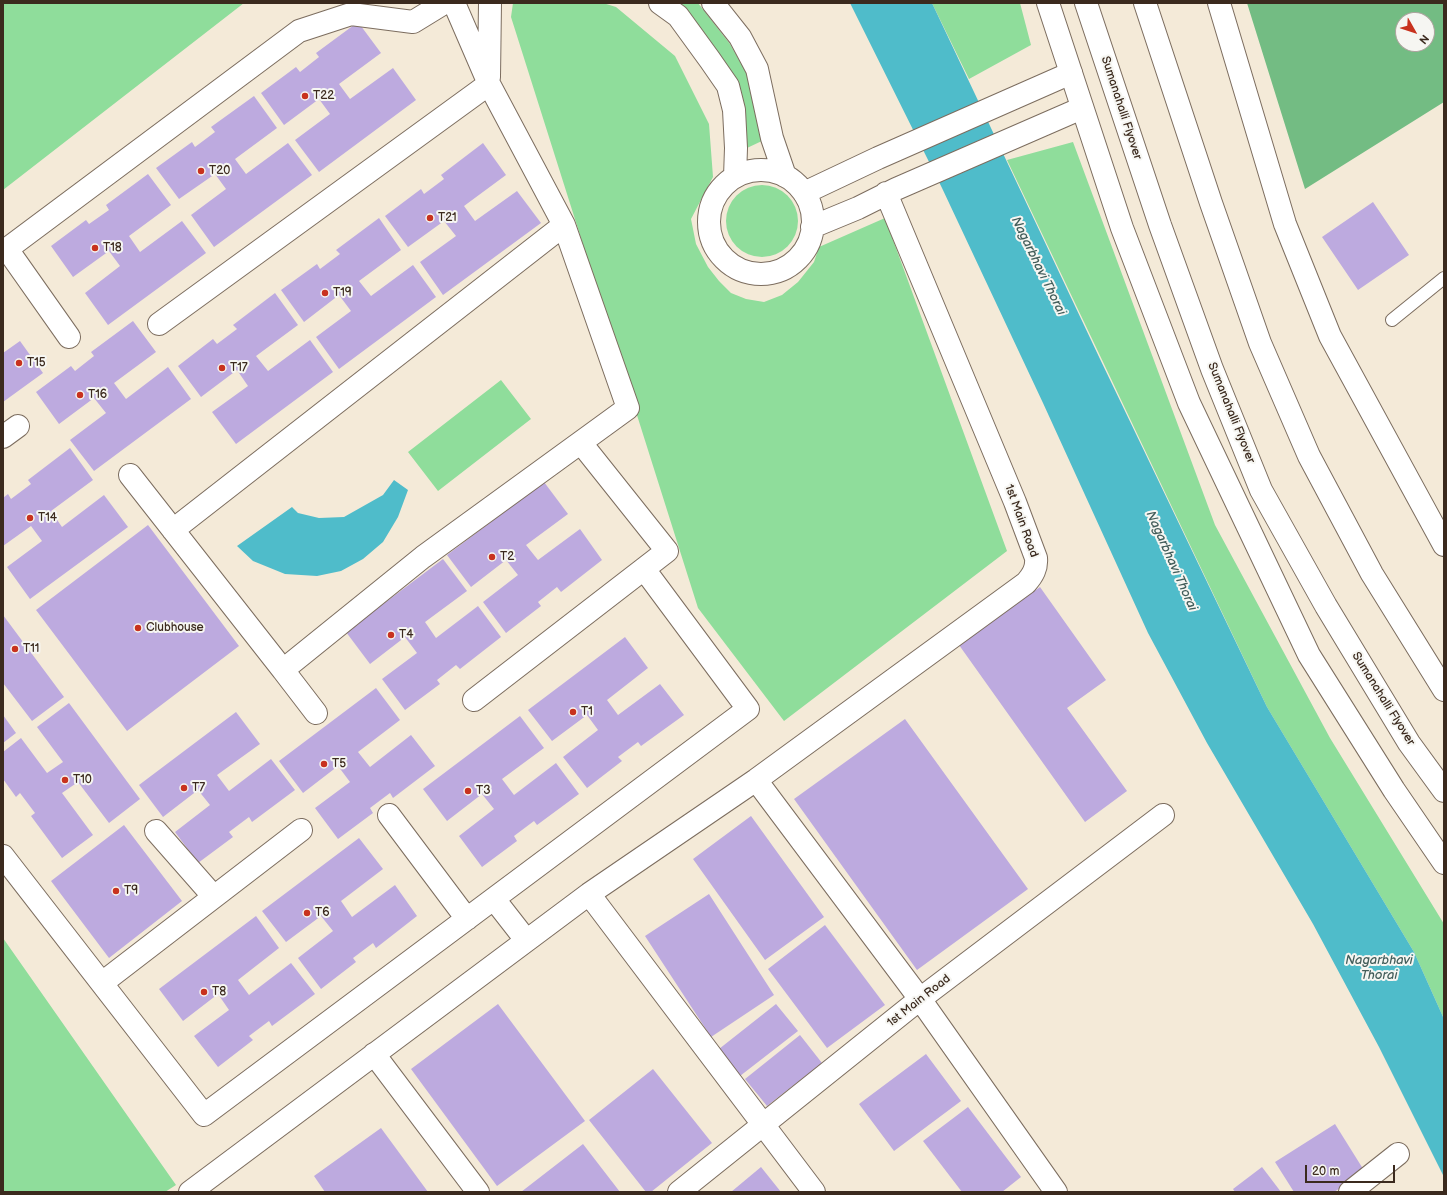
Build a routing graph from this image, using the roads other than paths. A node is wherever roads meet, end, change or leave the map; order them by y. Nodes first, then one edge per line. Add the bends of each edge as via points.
1 (444, 3) edge
2 (454, 3) edge
3 (490, 3) edge
4 (660, 3) edge
5 (713, 3) edge
6 (1048, 3) edge
7 (1086, 3) edge
8 (1145, 3) edge
9 (1219, 3) edge
10 (1071, 73) junction
11 (489, 84) junction
12 (1082, 108) junction
13 (735, 176) junction
14 (785, 176) junction
15 (891, 191) junction
16 (804, 193) junction
17 (564, 225) junction
18 (812, 227) junction
19 (5, 250) edge
20 (1444, 278) edge
21 (1392, 320) dead end
22 (159, 324) dead end
23 (70, 337) dead end
24 (581, 443) junction
25 (130, 475) dead end
26 (173, 530) junction
27 (1444, 545) edge
28 (644, 569) junction
29 (282, 670) junction
30 (1444, 690) edge
31 (474, 700) dead end
32 (316, 713) dead end
33 (756, 780) junction
34 (1444, 791) edge
35 (389, 815) dead end
36 (1163, 815) dead end
37 (301, 830) dead end
38 (156, 831) dead end
39 (3, 856) edge
40 (1444, 863) edge
41 (589, 894) junction
42 (214, 897) junction
43 (494, 899) junction
44 (467, 919) junction
45 (526, 940) junction
46 (102, 983) junction
47 (920, 999) junction
48 (374, 1054) junction
49 (763, 1125) junction
50 (1398, 1154) dead end
51 (190, 1192) edge
52 (478, 1192) edge
53 (679, 1192) edge
54 (814, 1192) edge
55 (1056, 1192) edge
56 (1350, 1192) edge

1 - 19 main road via 413,22 351,14 299,31
2 - 11 main road
3 - 11 main road
4 - 13 main road via 678,16 728,86 734,118
5 - 14 main road via 740,37 757,69 772,138
6 - 10 main road
7 - 34 main road, Sumanahalli Flyover via 1160,225 1212,368 1261,490 1326,606 1397,724
8 - 30 main road via 1211,203 1272,371 1309,456 1368,567
9 - 27 main road via 1285,224 1330,336
10 - 12 main road
10 - 16 main road
11 - 17 main road
11 - 22 main road
12 - 15 main road
12 - 40 main road via 1122,228 1189,403 1309,655 1394,790
13 - 14 main road via 751,170 769,170
13 - 18 main road via 721,188 712,203 709,220 711,238 719,253 732,265 748,272 766,273 782,269 797,259 808,244
14 - 16 main road
15 - 18 main road
15 - 33 main road, 1st Main Road via 1015,502 1037,564 1032,577 1026,583
16 - 18 main road via 812,215
17 - 24 main road via 628,408
17 - 26 main road
19 - 23 main road
20 - 21 lane
24 - 28 main road via 667,551
24 - 29 main road via 423,557
25 - 26 main road
26 - 29 main road
28 - 31 main road
28 - 43 main road via 748,709
29 - 32 main road
33 - 41 main road, 1st Main Road
33 - 47 main road
35 - 44 main road
36 - 47 main road, 1st Main Road
37 - 42 main road
38 - 42 main road
39 - 46 main road
41 - 45 main road, 1st Main Road
41 - 49 main road
42 - 46 main road
43 - 44 main road
43 - 45 main road
44 - 46 main road via 204,1115
45 - 48 main road, 1st Main Road
47 - 49 main road, 1st Main Road
47 - 55 main road
48 - 51 main road, 1st Main Road
48 - 52 main road
49 - 53 main road, 1st Main Road
49 - 54 main road
50 - 56 main road

